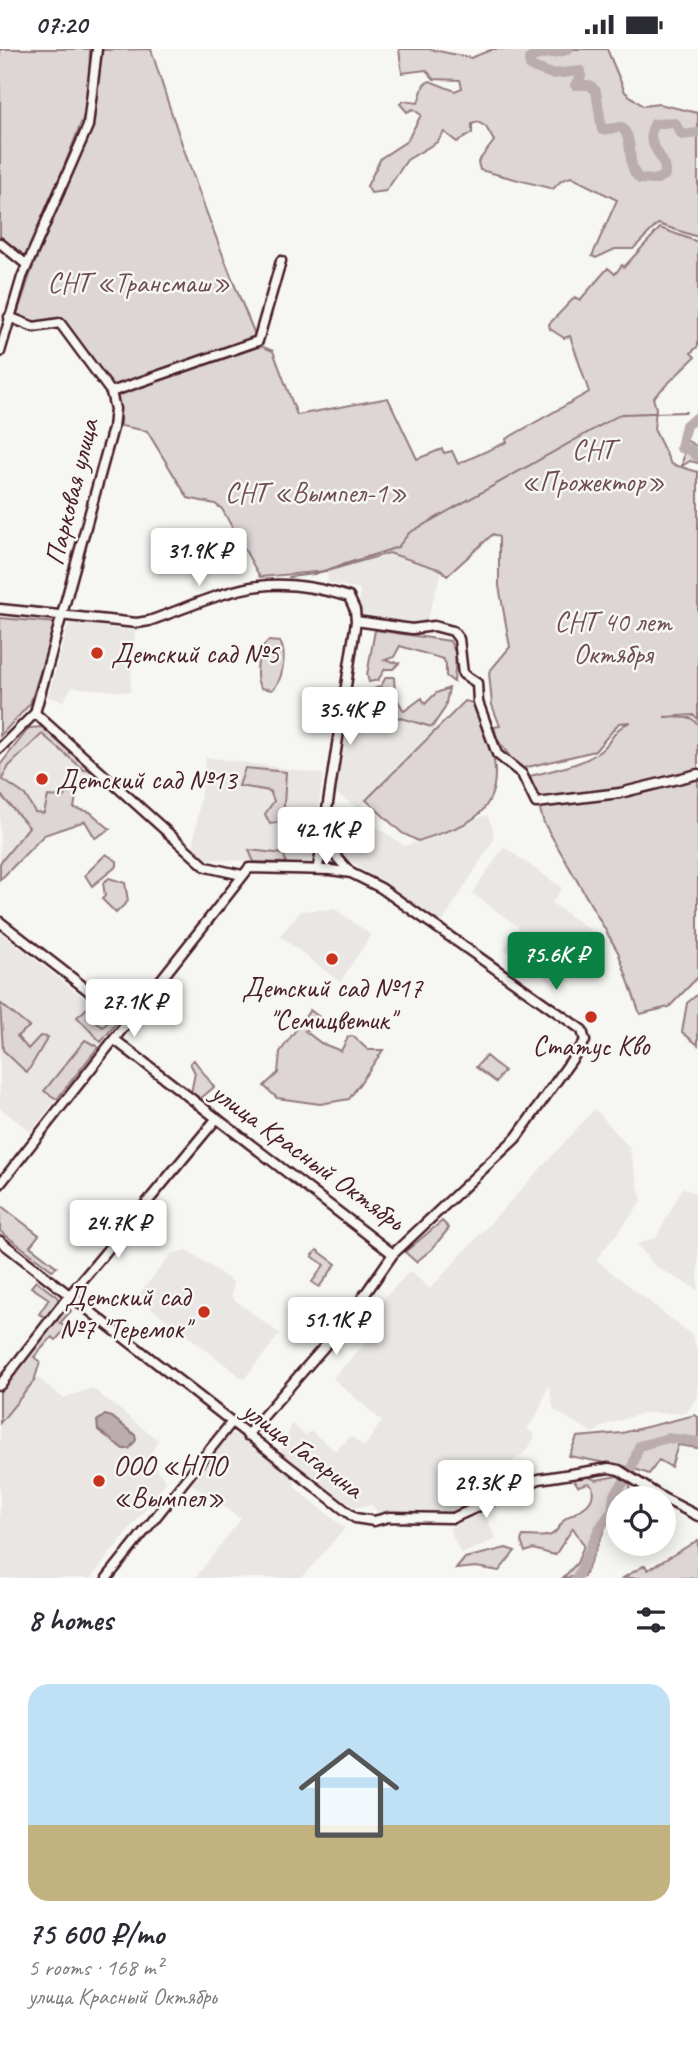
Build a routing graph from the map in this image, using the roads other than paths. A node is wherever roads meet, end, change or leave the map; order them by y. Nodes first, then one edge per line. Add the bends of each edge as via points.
1 (97, 49) edge
2 (0, 243) edge
3 (281, 261) dead end
4 (27, 265) junction
5 (9, 317) junction
6 (0, 352) edge
7 (111, 392) junction
8 (0, 609) edge
9 (64, 615) junction
10 (356, 621) junction
11 (35, 713) junction
12 (0, 748) edge
13 (698, 774) edge
14 (323, 842) junction
15 (318, 868) junction
16 (351, 873) junction
17 (242, 875) junction
18 (0, 922) edge
19 (129, 1022) junction
20 (115, 1040) junction
21 (217, 1118) junction
22 (0, 1184) edge
23 (0, 1241) edge
24 (393, 1254) junction
25 (69, 1295) junction
26 (0, 1385) edge
27 (231, 1423) junction
28 (247, 1435) junction
29 (645, 1486) edge
30 (676, 1505) edge
31 (698, 1516) edge
32 (107, 1578) edge

1 - 4 street via 88,126
2 - 4 street
3 - 7 street via 258,341
4 - 5 street
5 - 6 street
5 - 7 street, Парковая улица via 34,327 60,323
7 - 9 street, Парковая улица via 113,428
8 - 9 street
9 - 10 street via 149,621 243,587 277,583 349,597
9 - 11 street, Парковая улица
10 - 13 street via 453,631 463,674 477,683 478,702 497,754 522,774 537,803 620,793
10 - 14 street
11 - 12 street
11 - 17 street via 206,867
14 - 15 street
14 - 16 street
15 - 16 street, улица Красный Октябрь
15 - 17 street, улица Красный Октябрь via 249,868
16 - 24 street, улица Красный Октябрь via 381,888 573,1021 585,1041 516,1137
17 - 19 street
18 - 19 street
19 - 20 street
20 - 21 street, улица Красный Октябрь
20 - 22 street
21 - 24 street, улица Красный Октябрь
21 - 25 street
23 - 25 street, улица Гагарина
24 - 28 street via 345,1323
25 - 26 street
25 - 27 street, улица Гагарина
27 - 28 street, улица Гагарина
27 - 32 street
28 - 29 street, улица Гагарина via 355,1518 374,1521 453,1518 557,1474 609,1468
30 - 31 street, улица Гагарина

